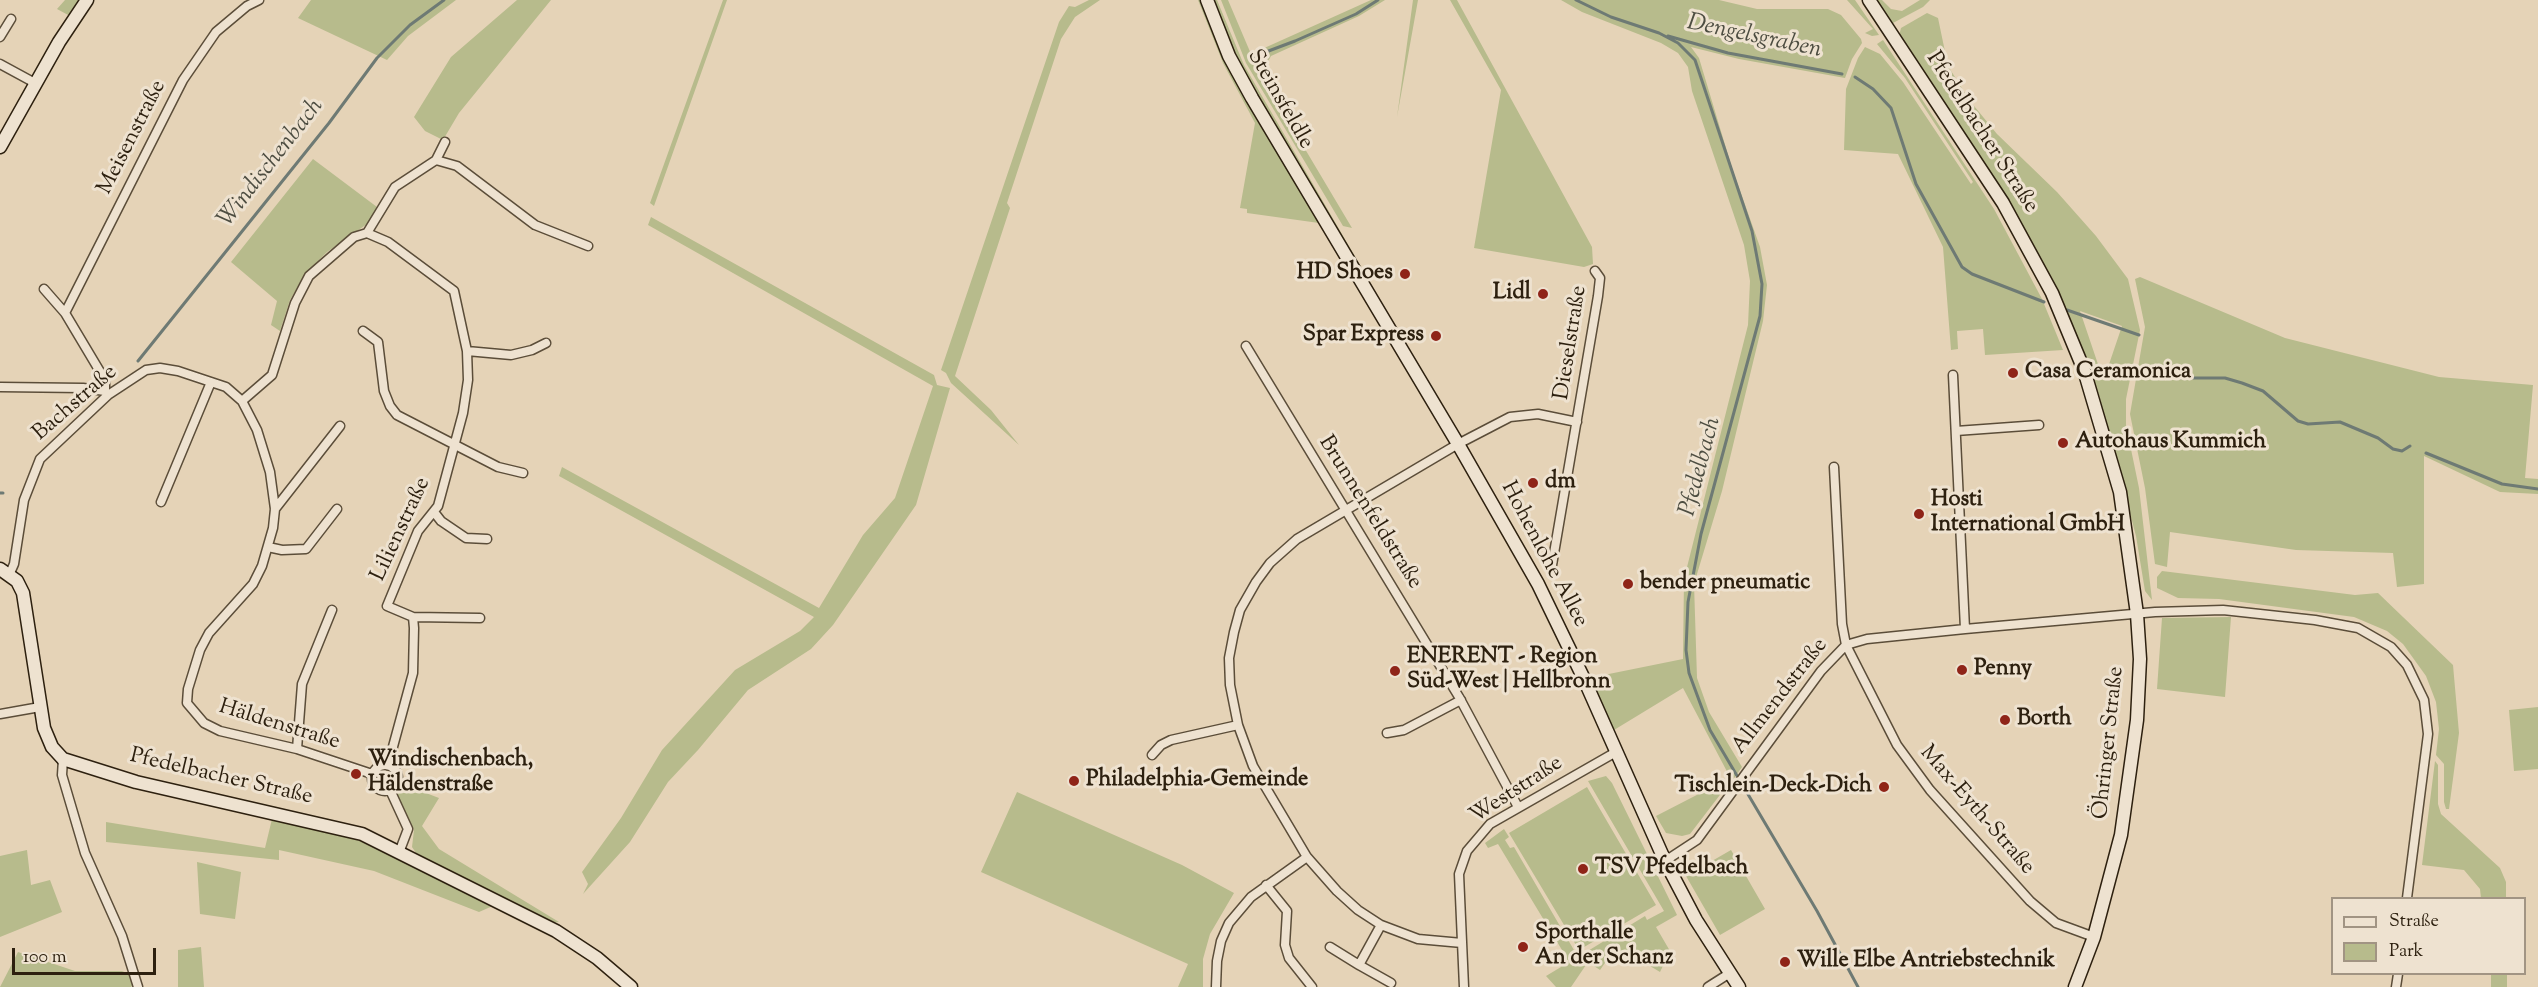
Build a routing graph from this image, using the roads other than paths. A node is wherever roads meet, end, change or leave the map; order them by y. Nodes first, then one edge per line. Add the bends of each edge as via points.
1 (87, 0) edge
2 (259, 0) edge
3 (1207, 0) edge
4 (1869, 0) edge
5 (10, 19) dead end
6 (0, 37) edge
7 (0, 64) edge
8 (35, 83) junction
9 (445, 142) dead end
10 (0, 147) edge
11 (436, 160) junction
12 (1323, 216) joint
13 (367, 233) junction
14 (588, 246) dead end
15 (1595, 271) dead end
16 (44, 290) dead end
17 (2052, 293) joint
18 (64, 314) junction
19 (363, 331) dead end
20 (546, 343) dead end
21 (1245, 346) dead end
22 (467, 351) junction
23 (146, 370) joint
24 (1953, 375) dead end
25 (211, 382) junction
26 (0, 387) edge
27 (107, 393) junction
28 (242, 401) junction
29 (1577, 422) junction
30 (2039, 425) dead end
31 (340, 426) dead end
32 (1956, 431) junction
33 (1458, 444) junction
34 (455, 447) junction
35 (1834, 467) dead end
36 (523, 473) dead end
37 (161, 502) dead end
38 (275, 509) junction
39 (337, 509) dead end
40 (1346, 510) junction
41 (434, 512) junction
42 (487, 540) dead end
43 (268, 547) junction
44 (1552, 566) dead end
45 (5, 571) edge
46 (332, 610) dead end
47 (2137, 614) junction
48 (413, 617) junction
49 (480, 618) dead end
50 (1965, 629) junction
51 (1846, 645) junction
52 (1461, 700) junction
53 (40, 707) junction
54 (0, 714) edge
55 (1238, 725) junction
56 (1387, 733) dead end
57 (297, 749) junction
58 (1616, 752) junction
59 (1152, 755) dead end
60 (63, 759) junction
61 (388, 765) junction
62 (372, 774) junction
63 (390, 790) junction
64 (1518, 807) junction
65 (400, 850) junction
66 (1307, 857) junction
67 (1665, 861) junction
68 (1266, 885) junction
69 (2407, 897) edge
70 (1381, 925) junction
71 (2094, 937) junction
72 (1462, 943) junction
73 (1330, 946) dead end
74 (1359, 965) junction
75 (1731, 973) junction
76 (1391, 982) dead end
77 (138, 987) edge
78 (631, 987) edge
79 (1216, 987) edge
80 (1312, 987) edge
81 (1464, 987) edge
82 (1708, 987) edge
83 (1740, 987) edge
84 (2075, 987) edge

1 - 8 street
2 - 18 street, Meisenstraße via 226,22 201,51
3 - 12 street, Steinsfeldle via 1235,67
4 - 17 street, Pfedelbacher Straße via 1998,194
5 - 6 street
7 - 8 street
8 - 10 street
9 - 11 street
11 - 13 street via 395,187
11 - 14 street via 457,166 535,225
12 - 33 street, Hohenlohe Allee
13 - 22 street, Lilienstraße via 388,242 454,291
13 - 28 street via 354,237 309,276 295,303 272,375
15 - 29 street, Dieselstraße via 1600,278 1599,296
16 - 18 street
17 - 47 street, Öhringer Straße via 2084,370 2120,492
18 - 27 street via 105,380
19 - 34 street via 378,342 384,390 397,415
20 - 22 street via 511,355
21 - 40 street, Brunnenfeldstraße
22 - 34 street, Lilienstraße via 468,380
23 - 25 street, Häldenstraße via 178,371
23 - 27 street, Bachstraße
24 - 32 street
25 - 28 street, Häldenstraße via 226,387
25 - 37 street
26 - 27 street via 83,388
27 - 45 street, Bachstraße via 40,459 24,500 14,564
28 - 38 street, Häldenstraße via 257,430 270,471
29 - 33 street, Dieselstraße via 1524,414 1510,417
29 - 44 street, Dieselstraße
30 - 32 street
31 - 38 street
32 - 50 street
33 - 40 street, Dieselstraße
33 - 58 street, Hohenlohe Allee via 1538,584
34 - 36 street via 498,467
34 - 41 street, Lilienstraße
35 - 51 street, Max-Eyth-Straße
38 - 43 street, Häldenstraße
39 - 43 street via 306,549
40 - 52 street, Brunnenfeldstraße
40 - 55 street, Dieselstraße via 1297,539 1270,563 1240,610 1229,658
41 - 42 street via 466,538
41 - 48 street, Lilienstraße via 418,531 387,606
43 - 57 street, Häldenstraße via 253,584 209,633 200,650 188,688 188,703 204,723 220,731
45 - 53 street via 24,593
46 - 57 street via 302,684
47 - 50 street, Allmendstraße
47 - 69 street, Allmendstraße via 2203,609 2315,620 2358,628 2391,647 2417,682 2424,700 2428,734
47 - 71 street, Öhringer Straße via 2138,720 2127,801
48 - 49 street
48 - 61 street via 413,673
50 - 51 street, Allmendstraße via 1867,639
51 - 67 street, Allmendstraße via 1821,671 1697,840
51 - 71 street, Max-Eyth-Straße via 1897,745 1930,790 2030,901 2056,923
52 - 56 street via 1404,730
52 - 64 street, Brunnenfeldstraße
53 - 54 street
53 - 60 street via 52,747
55 - 59 street via 1171,740
55 - 66 street, Dieselstraße via 1253,766
57 - 62 street, Häldenstraße
58 - 64 street, Weststraße
58 - 67 street, Hohenlohe Allee
60 - 65 street, Pfedelbacher Straße via 136,782 324,823
60 - 77 street via 62,775 85,853 122,936
61 - 62 street via 378,766
61 - 63 street via 398,776
62 - 63 street via 376,787
63 - 65 street via 408,829
64 - 72 street, Weststraße via 1474,839 1462,861
65 - 78 street, Pfedelbacher Straße via 556,931
66 - 68 street
66 - 70 street, Dieselstraße via 1337,891
67 - 75 street, Hohenlohe Allee via 1696,920
68 - 79 street via 1229,923 1216,961
68 - 80 street via 1287,911 1285,945 1289,958
70 - 72 street, Dieselstraße via 1418,939
70 - 74 street
71 - 84 street, Öhringer Straße
72 - 81 street, Weststraße
73 - 74 street
74 - 76 street
75 - 82 street
75 - 83 street, Hohenlohe Allee

